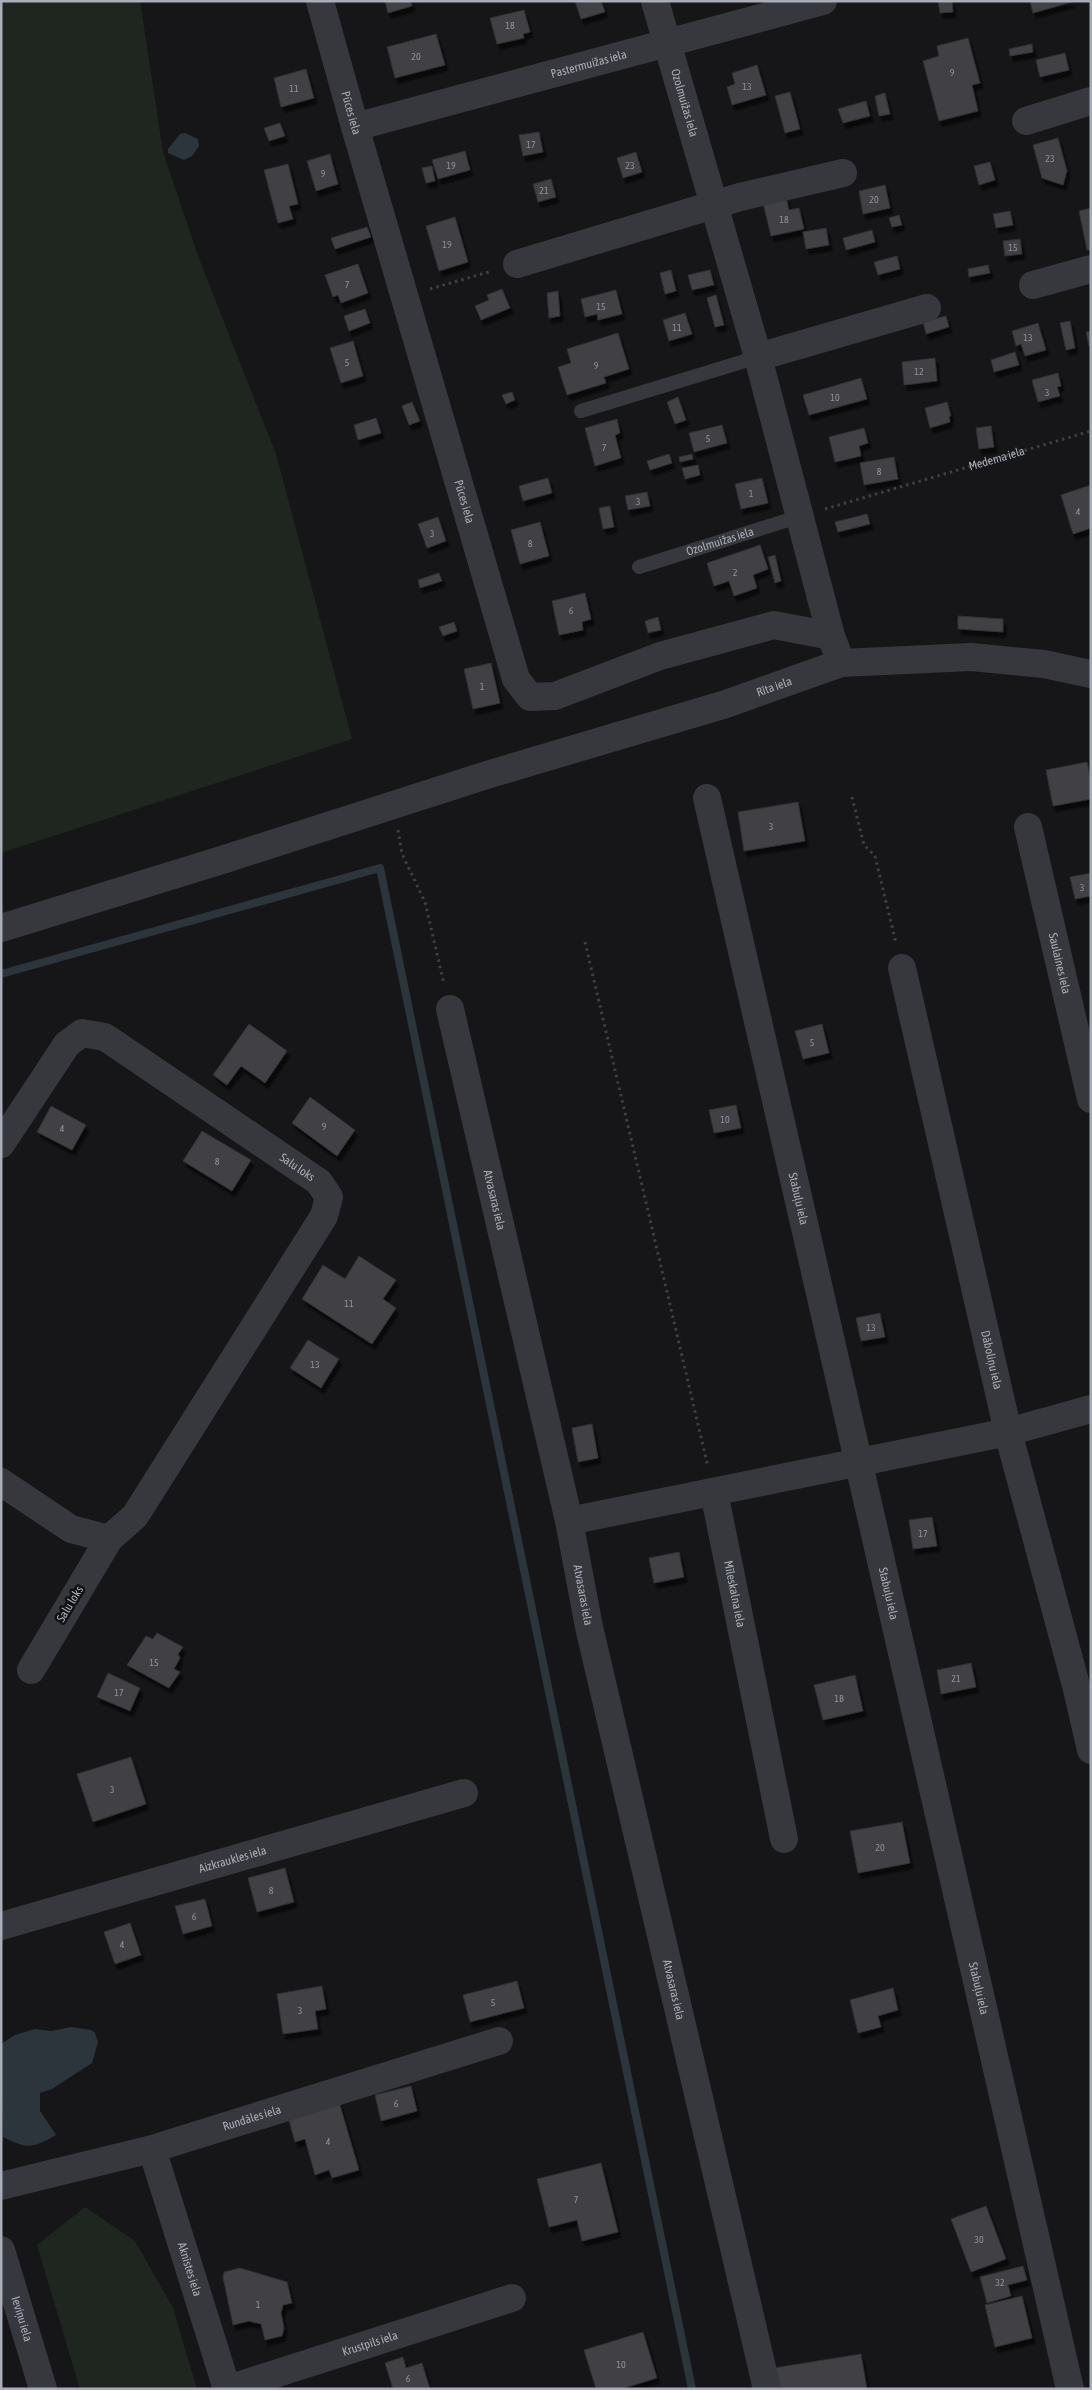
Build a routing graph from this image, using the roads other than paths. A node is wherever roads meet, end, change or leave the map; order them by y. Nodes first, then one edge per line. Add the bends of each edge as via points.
1 (320, 1) edge
2 (655, 1) edge
3 (824, 1) edge
4 (668, 44) junction
5 (1091, 101) edge
6 (1026, 122) dead end
7 (355, 127) junction
8 (843, 173) dead end
9 (713, 205) junction
10 (517, 264) road end
11 (1091, 268) edge
12 (1033, 286) dead end
13 (927, 308) dead end
14 (758, 357) junction
15 (581, 411) dead end
16 (801, 516) junction
17 (639, 567) dead end
18 (831, 636) junction
19 (841, 662) junction
20 (1091, 674) edge
21 (707, 798) dead end
22 (1028, 827) dead end
23 (1, 928) edge
24 (902, 968) road end
25 (450, 1009) road end
26 (1091, 1099) edge
27 (1, 1144) edge
28 (1091, 1409) edge
29 (1008, 1432) junction
30 (859, 1462) junction
31 (1, 1482) edge
32 (714, 1492) junction
33 (569, 1521) junction
34 (109, 1539) junction
35 (31, 1670) dead end
36 (1091, 1750) edge
37 (464, 1793) dead end
38 (784, 1839) dead end
39 (1, 1926) edge
40 (499, 2041) dead end
41 (152, 2150) junction
42 (1, 2186) edge
43 (1, 2250) edge
44 (512, 2298) dead end
45 (43, 2389) edge
46 (227, 2389) edge
47 (767, 2389) edge
48 (1070, 2389) edge

1 - 7 street, Pūces iela
2 - 4 street, Ozolmuižas iela
3 - 4 street, Pastermuižas iela
4 - 7 street, Pastermuižas iela
4 - 9 street, Ozolmuižas iela
5 - 6 street
7 - 18 street, Pūces iela via 516,679 530,697 555,696 660,656 774,625
8 - 9 street
9 - 10 street
9 - 14 street, Ozolmuižas iela
11 - 12 street
13 - 14 street
14 - 15 lane
14 - 16 street, Ozolmuižas iela
16 - 17 lane, Ozolmuižas iela
16 - 18 street, Ozolmuižas iela
18 - 19 street, Ozolmuižas iela
19 - 20 street, Rīta iela via 971,657 1044,664
19 - 23 street, Rīta iela via 726,704
21 - 30 street, Stabuļu iela
22 - 26 street, Saulaines iela
24 - 29 street, Dāboliņu iela
25 - 33 street, Atvasaras iela
27 - 34 street, Salu loks via 67,1044 82,1033 105,1037 319,1182 329,1197 324,1216 135,1516
28 - 29 street
29 - 30 street
29 - 36 street, Dāboliņu iela
30 - 32 street
30 - 48 street, Stabuļu iela
31 - 34 street via 71,1529
32 - 33 street
32 - 38 street, Mīleskalna iela
33 - 47 street, Atvasaras iela via 589,1627
34 - 35 street, Salu loks
37 - 39 street, Aizkraukles iela
40 - 41 street, Rundāles iela
41 - 42 street, Rundāles iela
41 - 46 street, Aknīstes iela
43 - 45 street, Ieviņu iela
44 - 46 street, Krustpils iela

